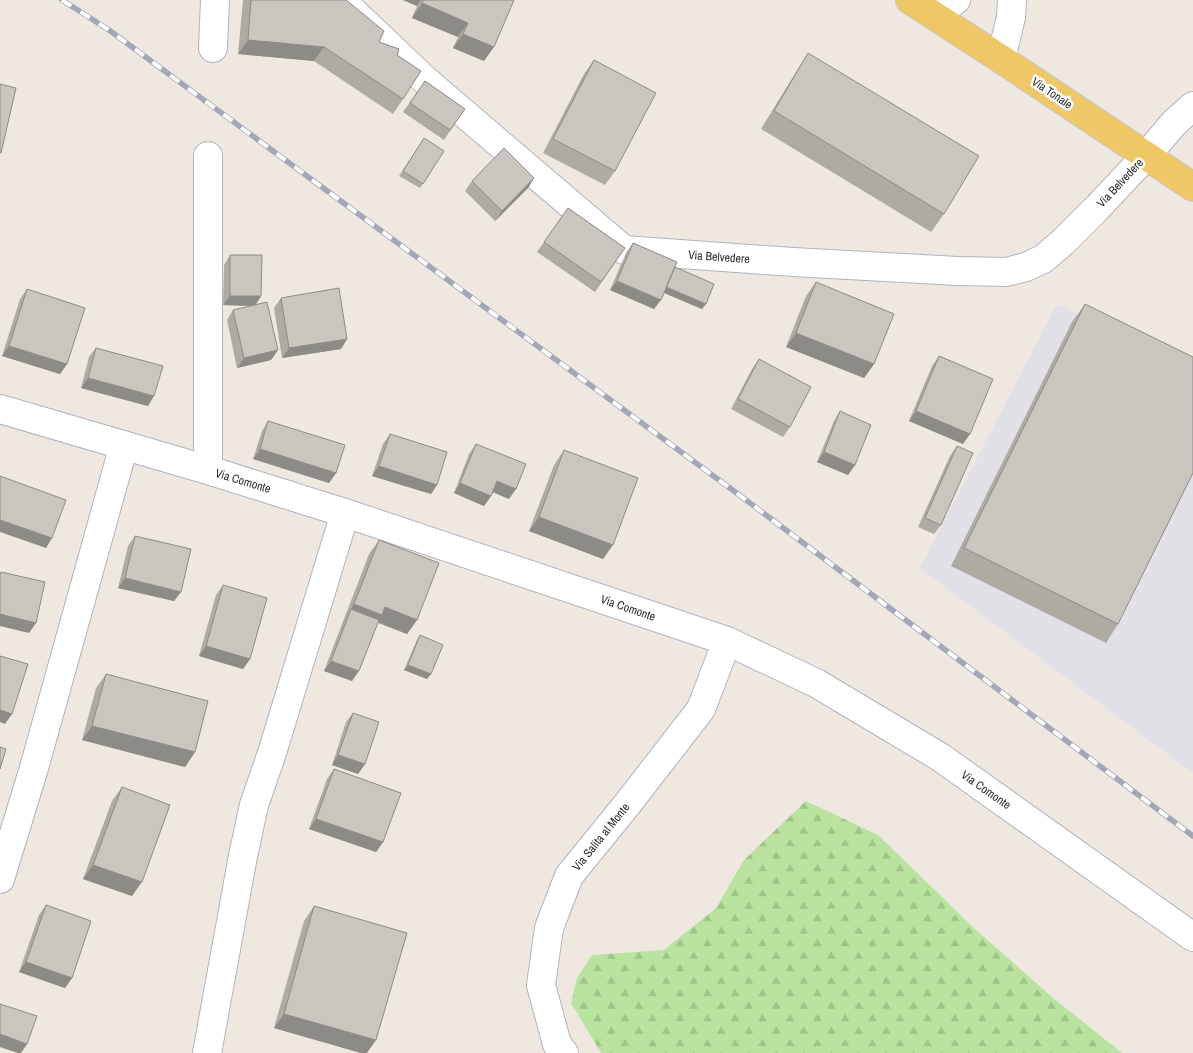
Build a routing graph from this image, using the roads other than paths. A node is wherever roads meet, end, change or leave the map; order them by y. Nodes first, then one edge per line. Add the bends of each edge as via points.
1 (215, 0) edge
2 (341, 0) edge
3 (910, 0) edge
4 (1012, 0) edge
5 (945, 8) edge
6 (213, 48) dead end
7 (1002, 59) junction
8 (1193, 106) edge
9 (208, 156) dead end
10 (1146, 156) junction
11 (1193, 187) edge
12 (0, 409) edge
13 (124, 445) junction
14 (208, 470) junction
15 (345, 513) junction
16 (726, 641) junction
17 (0, 879) edge
18 (1193, 937) edge
19 (206, 1053) edge
20 (564, 1053) edge

1 - 6 street
2 - 10 street, Via Belvedere via 425,80 624,250 1006,272 1043,259
3 - 5 main road, Via Tonale
4 - 7 street
5 - 7 main road, Via Tonale
7 - 10 main road, Via Tonale
8 - 10 street, Via Belvedere
9 - 14 street
10 - 11 main road, Via Tonale
12 - 13 street, Via Comonte
13 - 14 street, Via Comonte
13 - 17 street
14 - 15 street, Via Comonte
15 - 16 street, Via Comonte
15 - 19 street via 254,805
16 - 18 street, Via Comonte via 816,683 940,757
16 - 20 street, Via Salita al Monte via 701,709 569,876 549,928 541,985 557,1044

